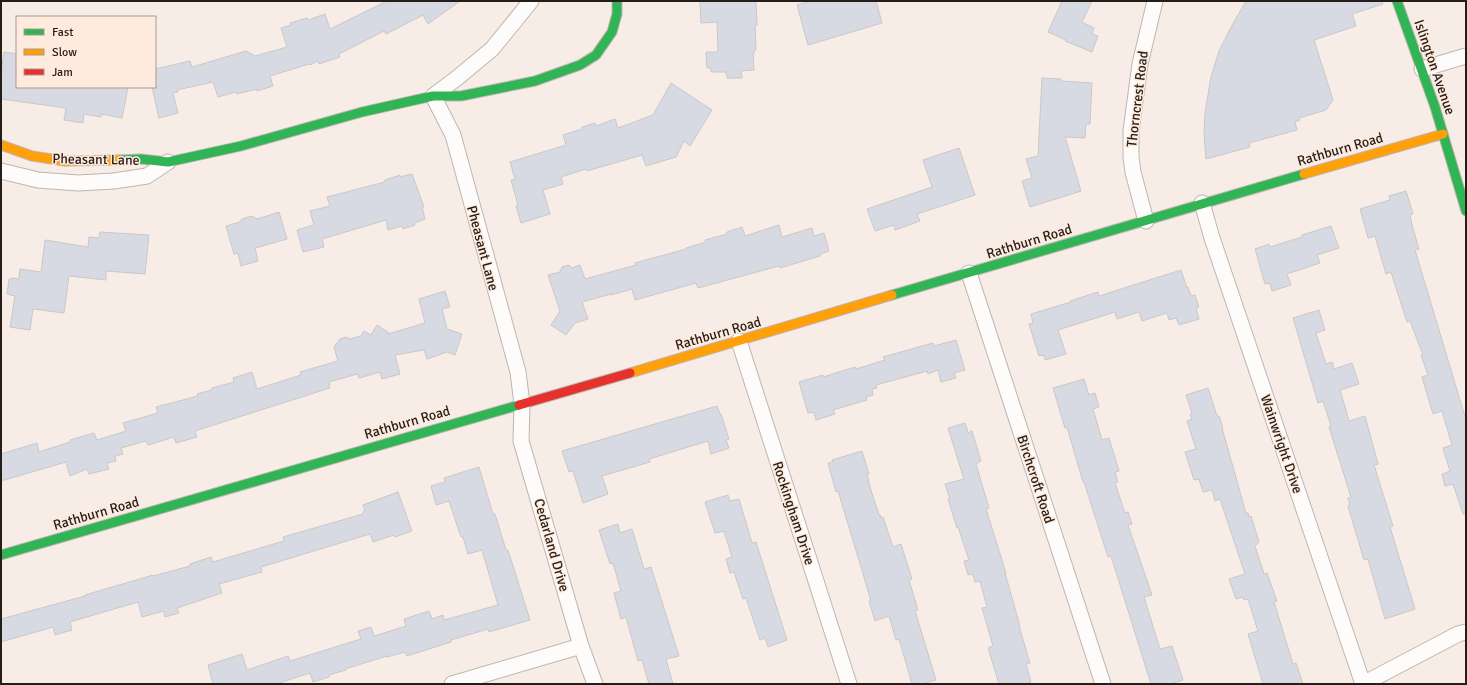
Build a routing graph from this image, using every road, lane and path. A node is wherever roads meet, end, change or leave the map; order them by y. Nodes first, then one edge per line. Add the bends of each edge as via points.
1 (532, 1) edge
2 (617, 1) edge
3 (1155, 1) edge
4 (1397, 1) edge
5 (1466, 56) edge
6 (1422, 69) junction
7 (433, 96) junction
8 (1443, 134) junction
9 (1, 145) edge
10 (168, 162) junction
11 (1, 171) edge
12 (1202, 203) junction
13 (1466, 211) edge
14 (1146, 220) junction
15 (969, 273) junction
16 (740, 341) junction
17 (522, 404) junction
18 (1, 555) edge
19 (1466, 632) edge
20 (581, 646) junction
21 (452, 684) edge
22 (596, 684) edge
23 (849, 684) edge
24 (1103, 684) edge
25 (1363, 684) edge

1 - 7 street, Pheasant Lane via 492,49
2 - 7 street, Pheasant Lane via 616,20 607,40 596,55 580,65 534,81 461,96
3 - 14 street, Thorncrest Road via 1140,64 1131,131 1133,172
4 - 6 street, Islington Avenue
5 - 6 street
6 - 8 street, Islington Avenue
7 - 10 street, Pheasant Lane
7 - 17 street, Pheasant Lane via 453,134 518,372
8 - 12 street, Rathburn Road
8 - 13 street, Islington Avenue
9 - 10 street, Pheasant Lane via 32,156 65,161 141,159
10 - 11 street, Pheasant Lane via 147,176 78,183 38,180
12 - 14 street, Rathburn Road
12 - 25 street, Wainwright Drive
14 - 15 street, Rathburn Road
15 - 16 street, Rathburn Road
15 - 24 street, Birchcroft Road
16 - 17 street, Rathburn Road
16 - 23 street, Rockingham Drive
17 - 18 street, Rathburn Road
17 - 20 street, Cedarland Drive via 521,441
19 - 25 street
20 - 21 street
20 - 22 street, Cedarland Drive

